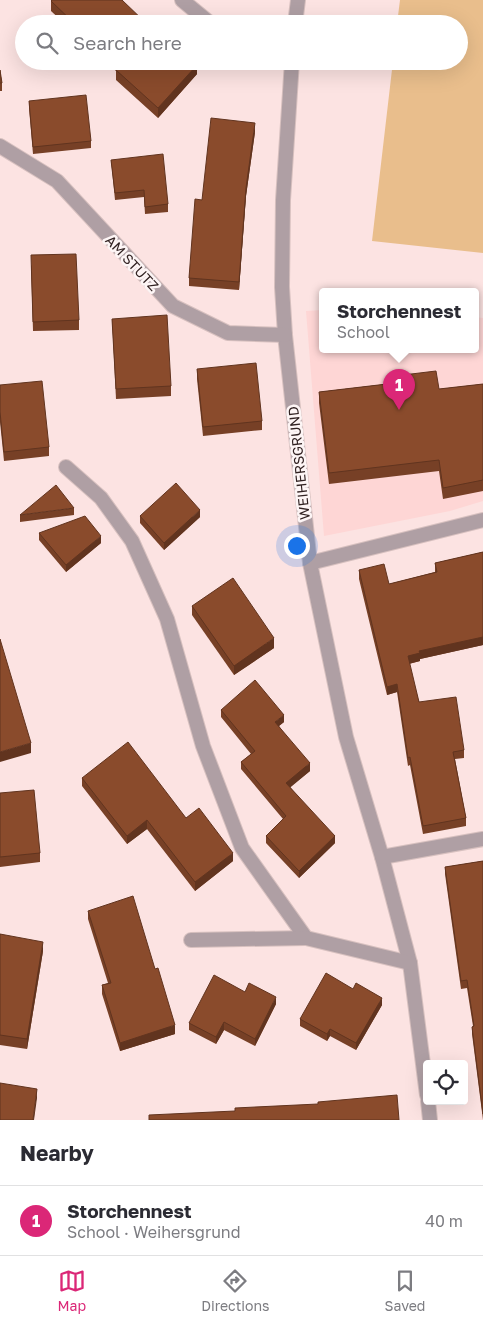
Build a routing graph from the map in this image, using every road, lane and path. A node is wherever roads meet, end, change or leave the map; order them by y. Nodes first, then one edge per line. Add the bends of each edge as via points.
1 (182, 0) edge
2 (298, 0) edge
3 (200, 15) edge
4 (296, 15) edge
5 (291, 70) edge
6 (0, 146) edge
7 (285, 335) junction
8 (66, 467) dead end
9 (483, 520) edge
10 (310, 563) junction
11 (483, 839) edge
12 (382, 857) junction
13 (306, 938) junction
14 (191, 940) dead end
15 (410, 963) junction
16 (423, 1064) edge
17 (428, 1105) edge
18 (430, 1120) edge

1 - 3 street
2 - 4 street
5 - 7 street, WEIHERSGRUND via 283,200
6 - 7 street, AM STUTZ via 57,181 173,306 228,333
7 - 10 street, WEIHERSGRUND
8 - 13 street via 101,498 132,541 167,619 203,746 242,848
9 - 10 street
10 - 12 street, WEIHERSGRUND via 346,737
11 - 12 street
12 - 15 street, WEIHERSGRUND
13 - 14 street
13 - 15 street
15 - 16 street, WEIHERSGRUND
17 - 18 street

